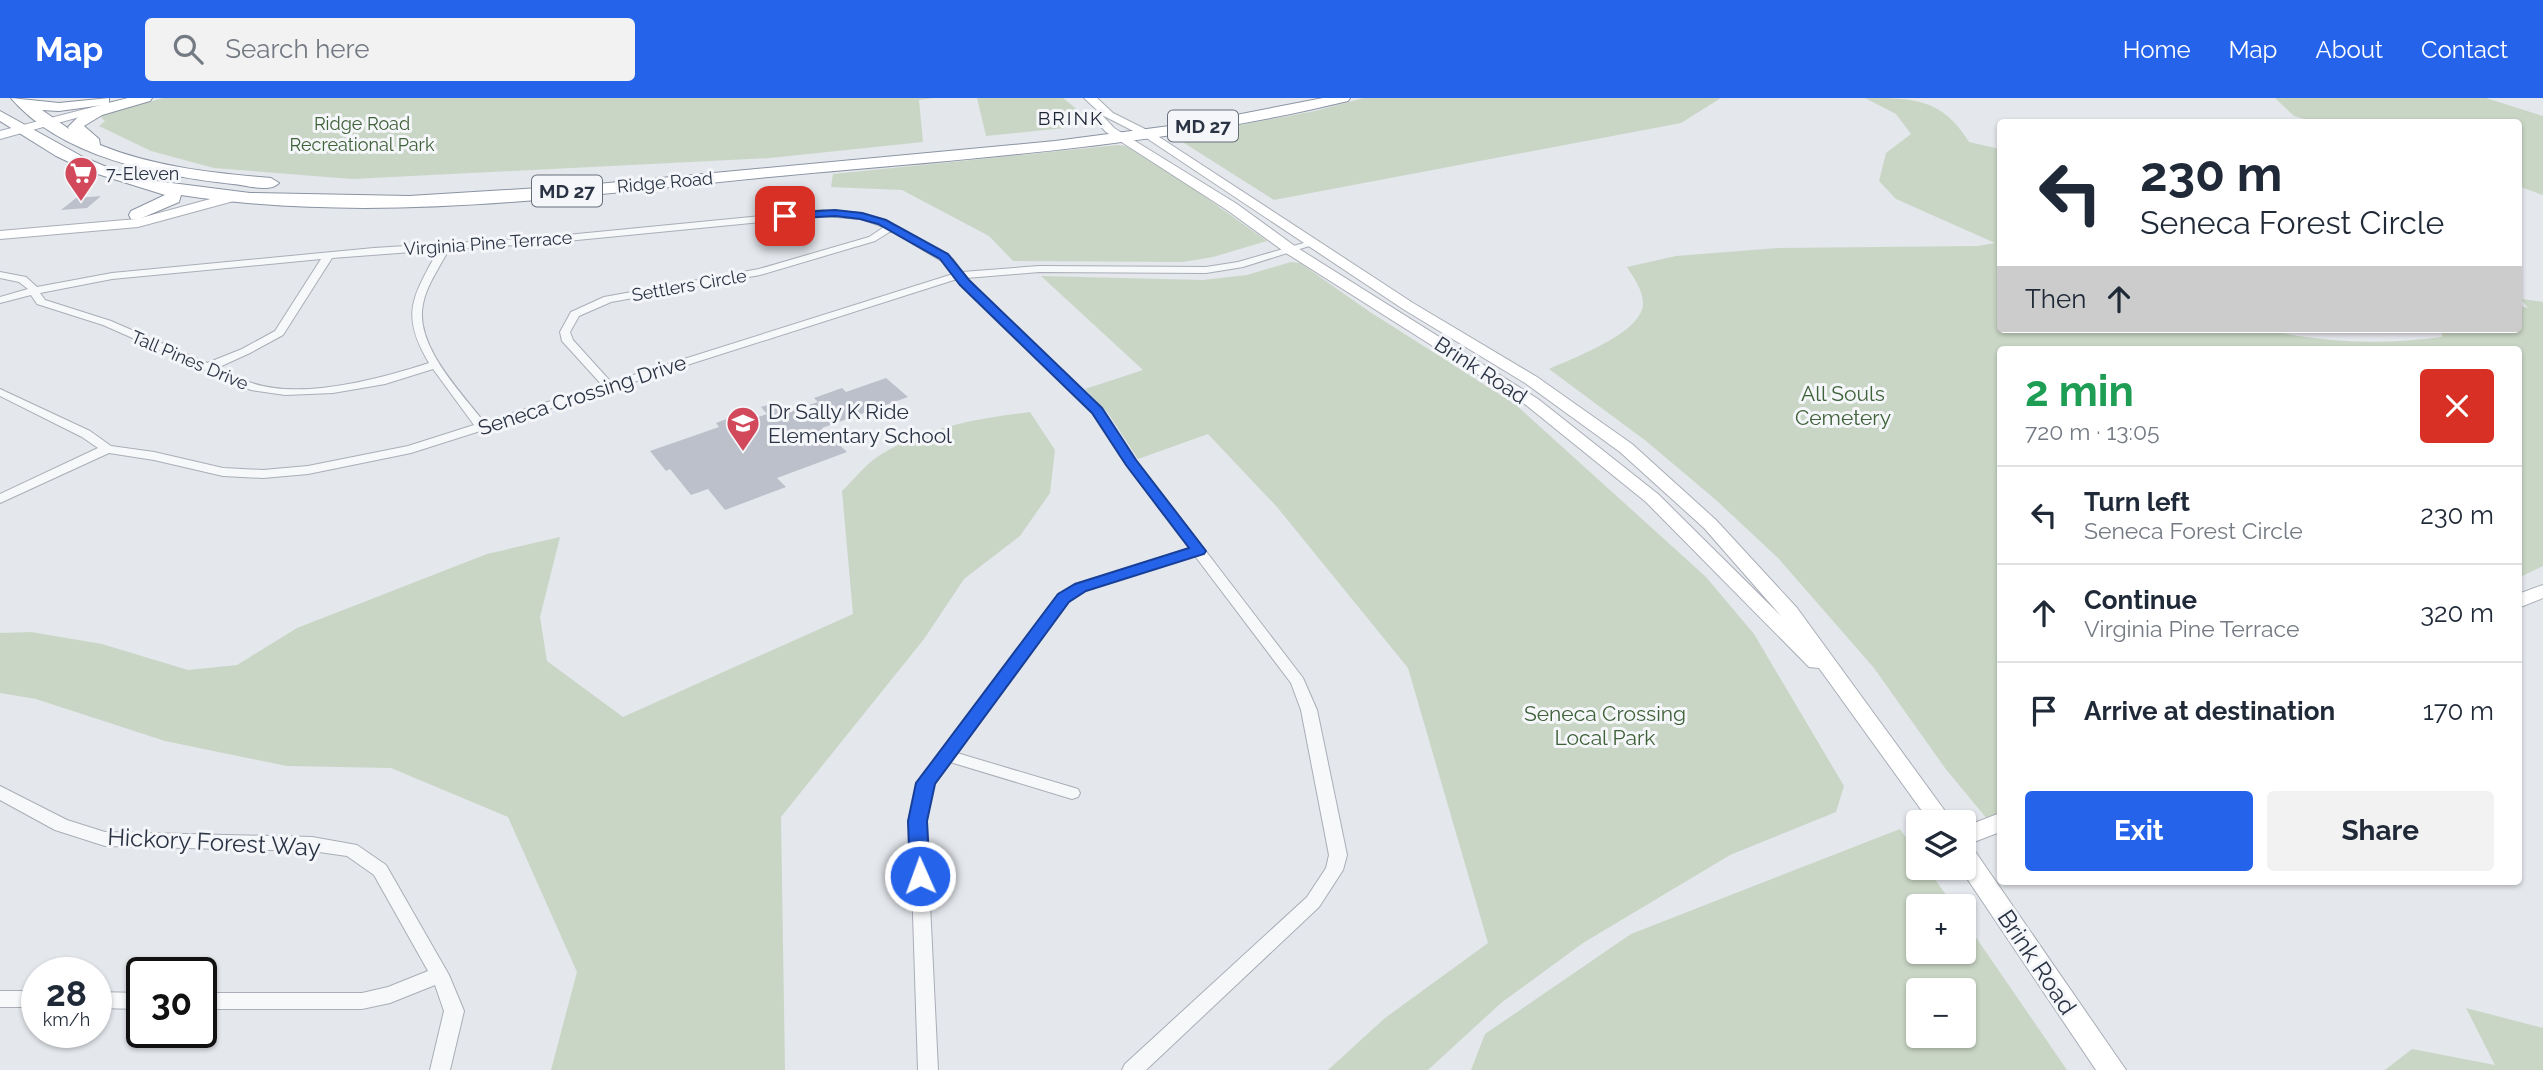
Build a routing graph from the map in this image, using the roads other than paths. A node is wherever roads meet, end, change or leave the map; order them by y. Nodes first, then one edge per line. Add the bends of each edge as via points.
1 (144, 98) edge
2 (1080, 98) edge
3 (1090, 98) edge
4 (1295, 98) edge
5 (1343, 98) edge
6 (114, 99) edge
7 (21, 100) edge
8 (0, 115) edge
9 (48, 119) junction
10 (13, 127) edge
11 (1130, 133) junction
12 (0, 137) edge
13 (52, 150) junction
14 (108, 153) junction
15 (297, 185) junction
16 (160, 186) junction
17 (209, 194) junction
18 (236, 196) junction
19 (137, 215) junction
20 (890, 226) junction
21 (2, 229) edge
22 (1298, 243) junction
23 (445, 247) junction
24 (328, 256) junction
25 (0, 275) edge
26 (959, 275) junction
27 (34, 290) junction
28 (0, 300) edge
29 (435, 365) junction
30 (206, 368) junction
31 (610, 387) junction
32 (0, 392) edge
33 (482, 427) junction
34 (107, 449) junction
35 (0, 499) edge
36 (1199, 551) junction
37 (2543, 591) edge
38 (2522, 600) edge
39 (946, 755) junction
40 (0, 792) edge
41 (1072, 793) dead end
42 (1933, 810) edge
43 (1997, 823) edge
44 (1976, 832) edge
45 (1976, 872) edge
46 (440, 975) junction
47 (0, 999) edge
48 (21, 999) edge
49 (217, 1001) edge
50 (440, 1070) edge
51 (928, 1070) edge
52 (1132, 1070) edge
53 (2112, 1070) edge

1 - 9 main road
1 - 14 highway via 77,122 75,127
2 - 11 main road, Brink Road
3 - 11 main road, Brink Road
4 - 11 highway, Ridge Road / MD 27
5 - 11 highway, Ridge Road / MD 27 via 1248,118
6 - 7 highway via 59,107
6 - 9 main road
7 - 9 highway, Ridge Road
8 - 10 highway, Ridge Road
9 - 10 main road
9 - 14 highway, Ridge Road / MD 27 via 82,143
10 - 12 main road
10 - 13 highway, Ridge Road / MD 27
11 - 15 highway, Ridge Road / MD 27 via 533,181 399,187
11 - 18 highway, Ridge Road / MD 27 via 519,196 366,202
11 - 22 main road, Brink Road
11 - 22 main road, Brink Road via 1222,200
12 - 13 highway via 26,139
13 - 16 highway, Ridge Road / MD 27 via 106,173
14 - 15 highway, Ridge Road / MD 27 via 197,174
15 - 17 highway via 244,186
16 - 17 highway, Ridge Road / MD 27
16 - 19 highway via 173,193 173,199
17 - 18 highway, Ridge Road / MD 27
17 - 19 main road
18 - 21 main road via 138,223
19 - 21 main road
20 - 23 street, Virginia Pine Terrace via 862,216 807,214
20 - 26 street, Virginia Pine Terrace via 944,257
20 - 31 street, Settlers Circle via 872,239 760,272 608,299 575,314 565,332 568,341
22 - 26 street, Seneca Crossing Drive via 1239,265 1173,271 1040,269
22 - 42 main road, Brink Road via 1532,402 1653,498 1845,689
23 - 24 street, Virginia Pine Terrace
23 - 29 street via 418,304 416,323
24 - 27 street, Virginia Pine Terrace via 102,277
24 - 30 street via 279,332
25 - 27 street, Tall Pines Drive via 22,279
26 - 31 street, Seneca Crossing Drive
26 - 36 street, Virginia Pine Terrace via 1097,411
27 - 28 street, Virginia Pine Terrace
27 - 30 street, Tall Pines Drive via 41,302 107,323
29 - 30 street, Tall Pines Drive via 385,381 308,392 251,387
29 - 33 street
31 - 33 street, Seneca Crossing Drive
32 - 34 street, Seneca Crossing Drive via 86,433
33 - 34 street, Seneca Crossing Drive via 334,466 263,474 223,472
34 - 35 street
36 - 39 street via 1080,587 1064,598
36 - 52 street, Virginia Pine Terrace via 1298,682 1310,710 1338,855 1334,870 1313,902
37 - 38 main road
39 - 41 street
39 - 51 street via 926,783 918,821
40 - 46 street, Hickory Forest Way via 61,825 105,839 312,844 351,850 380,870
43 - 44 main road
45 - 53 main road, Brink Road
46 - 49 street via 362,1001
46 - 50 street, Hickory Forest Way via 454,1011
47 - 48 street

